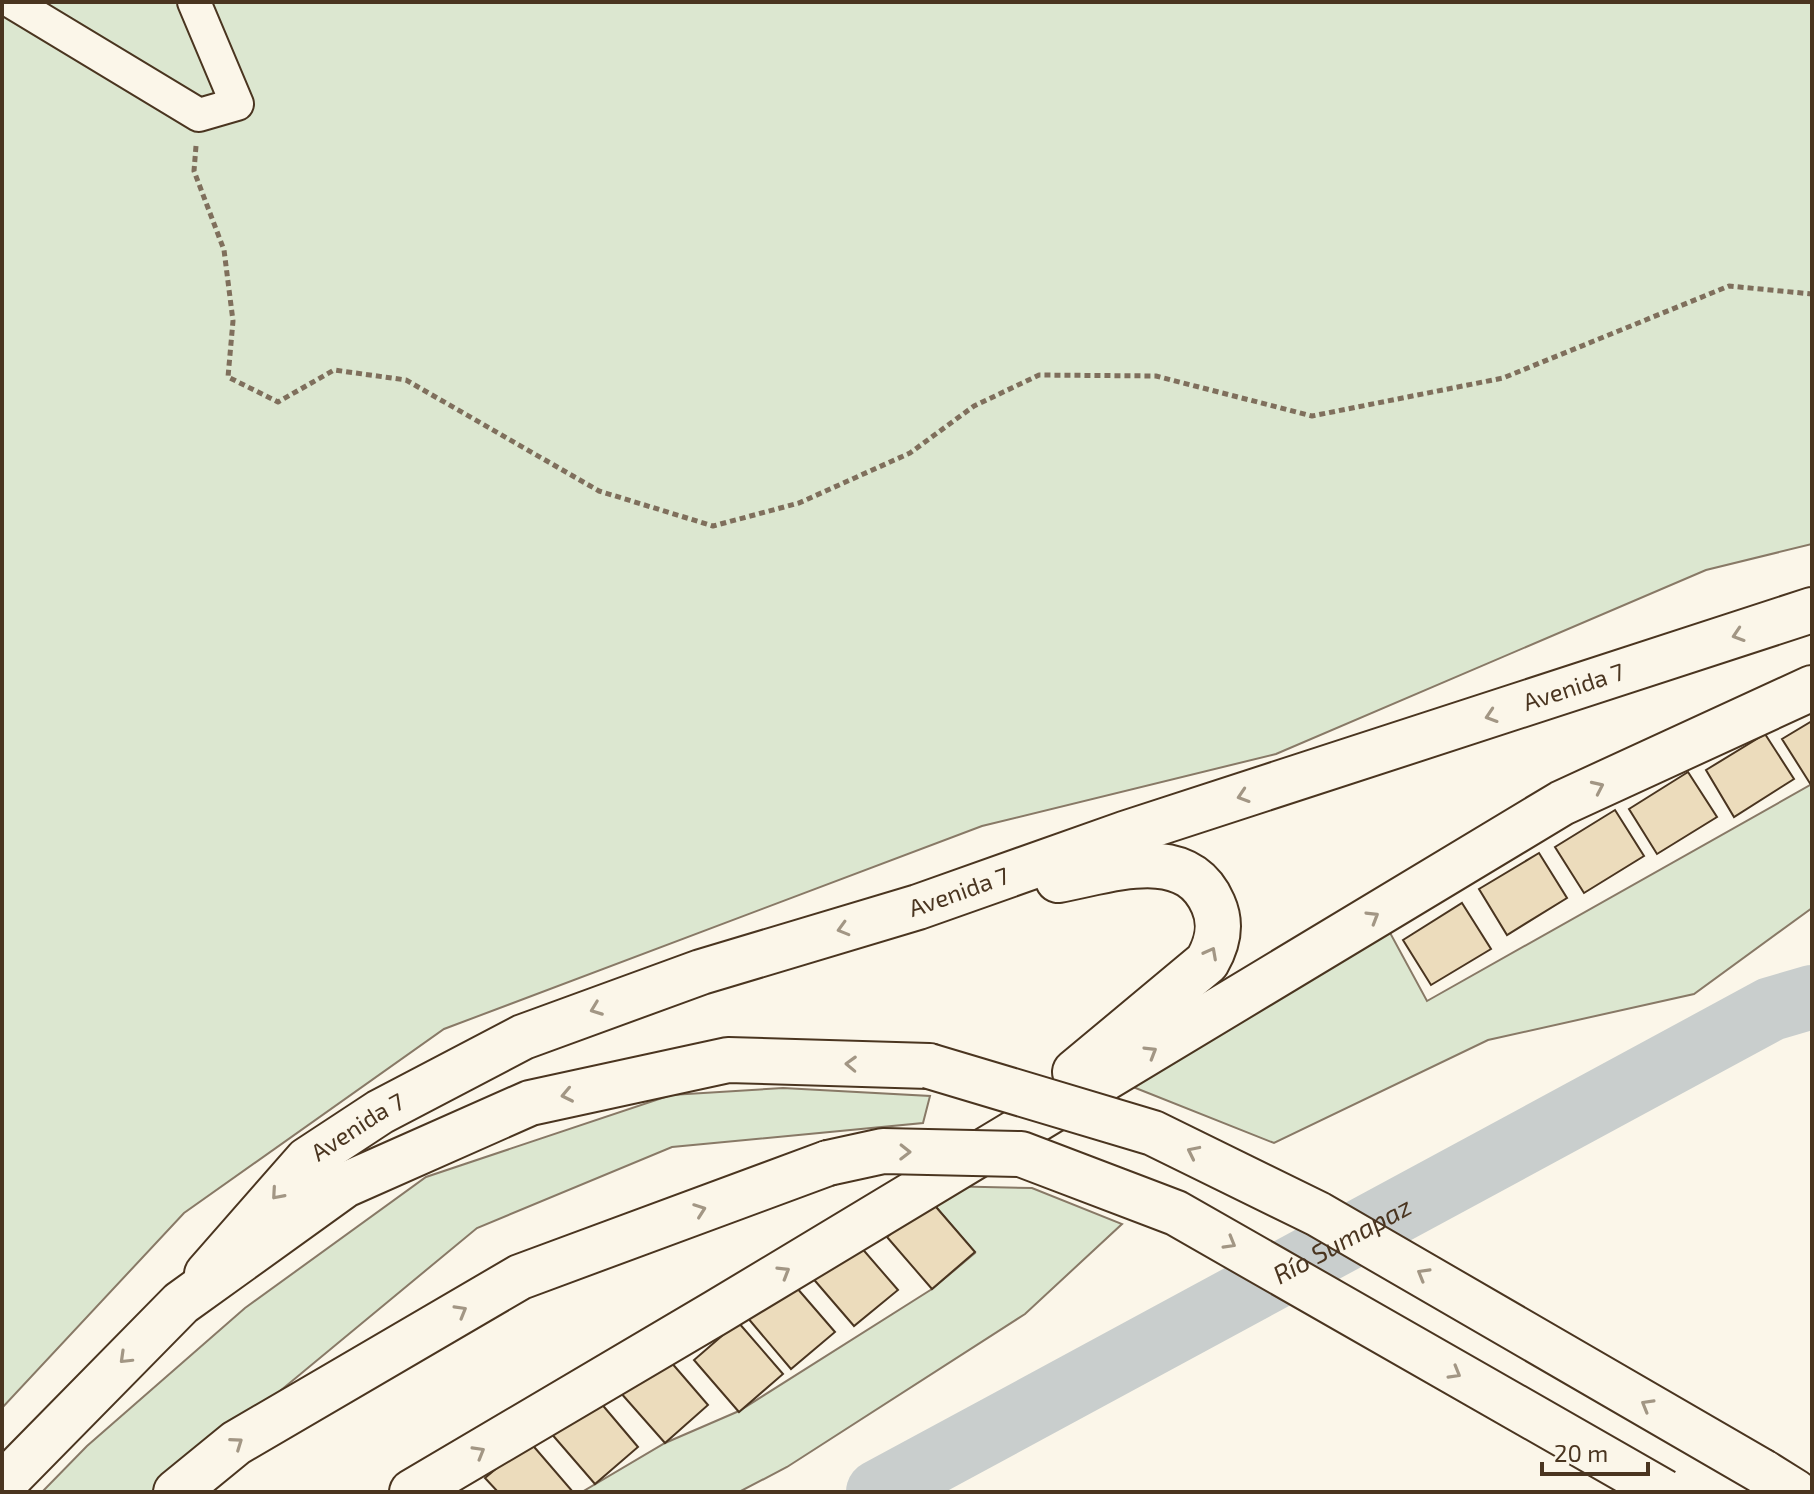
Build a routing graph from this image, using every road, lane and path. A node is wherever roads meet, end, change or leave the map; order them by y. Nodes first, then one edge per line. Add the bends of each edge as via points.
1 (12, 2) edge
2 (194, 2) edge
3 (199, 115) junction
4 (1812, 294) edge
5 (1812, 610) edge
6 (1812, 688) edge
7 (918, 907) junction
8 (961, 1166) junction
9 (181, 1303) junction
10 (1779, 1482) edge
11 (2, 1485) edge
12 (176, 1492) edge
13 (412, 1492) edge
14 (1664, 1492) edge

1 - 3 street
2 - 3 street via 237,104
3 - 4 path via 194,171 224,250 233,321 228,377 278,402 334,370 406,380 599,491 713,526 799,503 910,453 974,406 1039,375 1156,376 1312,416 1503,378 1729,286
5 -> 7 main road, Avenida 7 via 1124,834
8 -> 6 main road via 1562,803
8 -> 7 main road via 1207,962 1217,944 1218,914 1193,875 1168,865 1135,866
7 -> 9 main road, Avenida 7 via 608,1004 452,1072 307,1160
13 -> 8 main road
10 -> 9 main road, bridge via 1318,1214 1153,1133 929,1066 728,1060 530,1103 345,1185
9 -> 11 main road
12 -> 14 main road, bridge via 236,1443 520,1277 828,1163 883,1151 1021,1154 1176,1213

